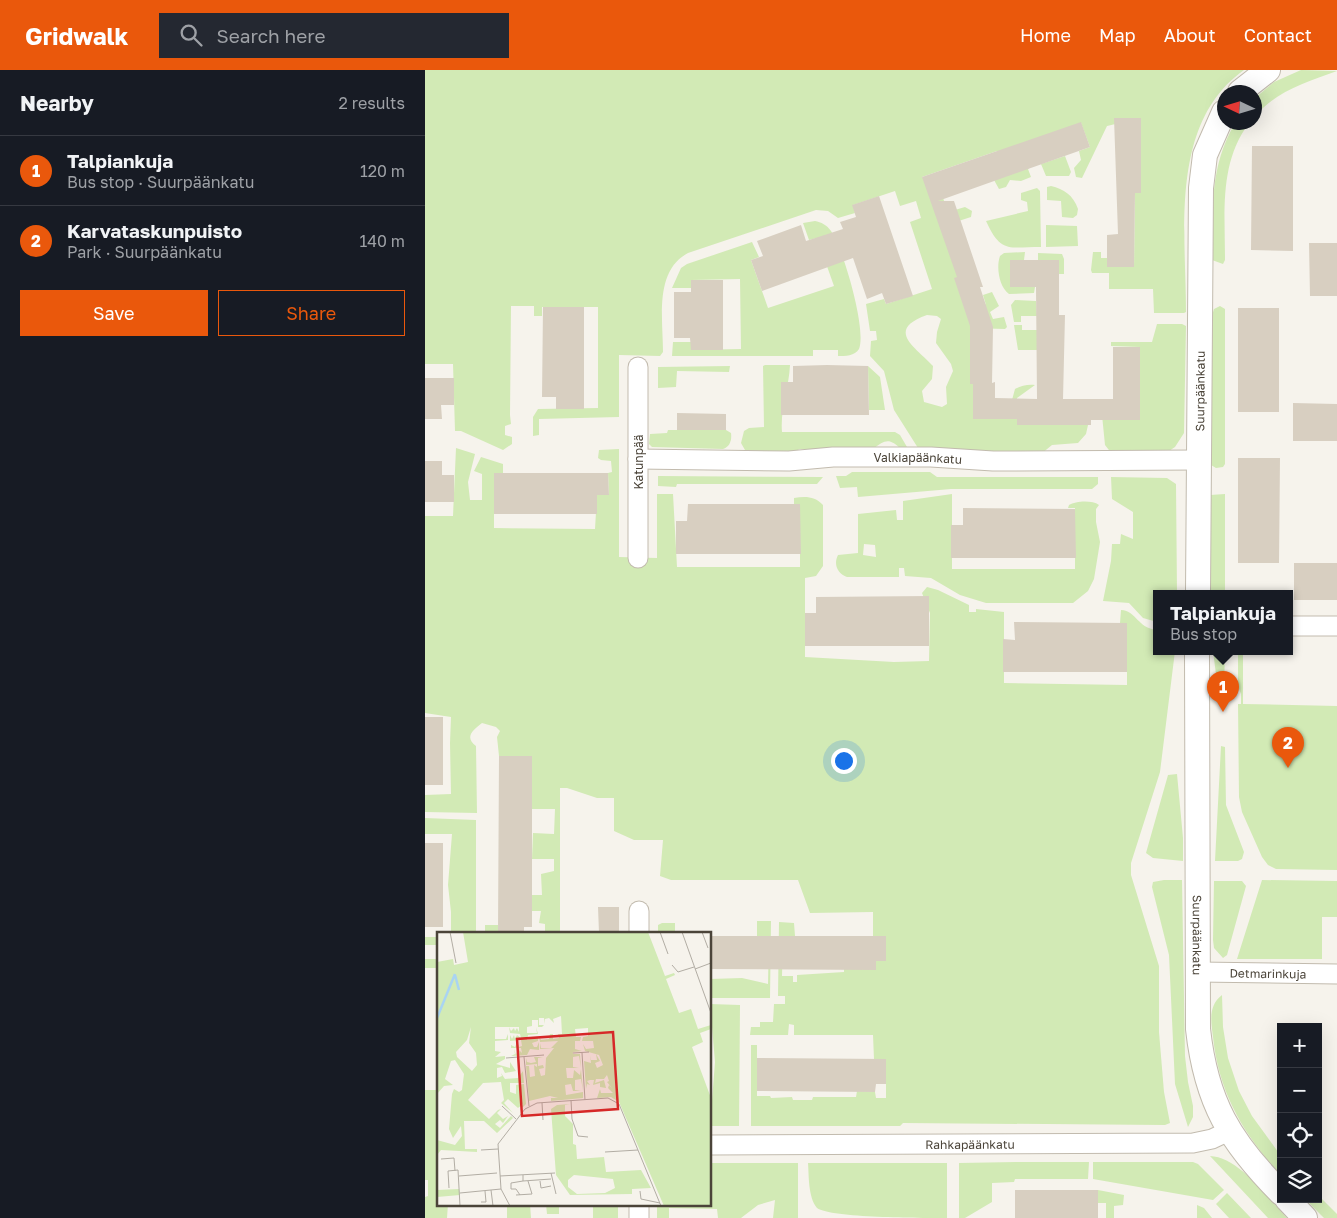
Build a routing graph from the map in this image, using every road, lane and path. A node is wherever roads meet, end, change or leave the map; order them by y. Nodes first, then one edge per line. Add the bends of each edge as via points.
1 (1268, 70) edge
2 (1249, 85) edge
3 (1217, 129) edge
4 (638, 367) dead end
5 (638, 459) junction
6 (1198, 460) junction
7 (638, 558) dead end
8 (1197, 590) edge
9 (1293, 626) edge
10 (1337, 626) edge
11 (1197, 655) edge
12 (639, 911) dead end
13 (639, 932) edge
14 (1198, 972) junction
15 (1337, 974) edge
16 (1229, 1131) junction
17 (711, 1145) edge
18 (1277, 1189) edge
19 (1291, 1203) edge
20 (1305, 1218) edge

1 - 2 street
3 - 6 street, Suurpäänkatu via 1205,155 1201,188
4 - 5 street, Katunpää
5 - 6 street, Valkiapäänkatu via 789,460 833,456 993,461
5 - 7 street, Katunpää
6 - 8 street, Suurpäänkatu
9 - 10 street
11 - 14 street, Suurpäänkatu
12 - 13 street
14 - 15 street, Detmarinkuja
14 - 16 street, Suurpäänkatu via 1201,1054 1213,1098
16 - 17 street, Rahkapäänkatu via 1193,1143
16 - 18 street, Suurpäänkatu via 1244,1154
19 - 20 street

